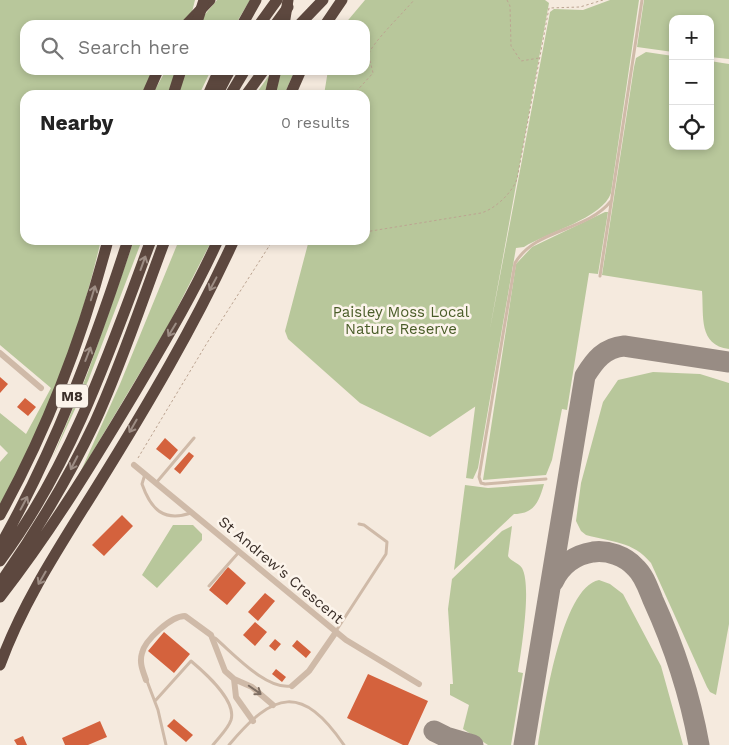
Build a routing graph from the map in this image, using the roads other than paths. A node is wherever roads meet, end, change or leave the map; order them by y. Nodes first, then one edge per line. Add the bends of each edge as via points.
1 (204, 0) edge
2 (210, 0) edge
3 (256, 0) edge
4 (277, 0) edge
5 (288, 0) edge
6 (294, 0) edge
7 (323, 0) edge
8 (342, 0) edge
9 (642, 0) edge
10 (191, 20) edge
11 (198, 20) edge
12 (245, 20) edge
13 (263, 20) edge
14 (279, 20) edge
15 (285, 20) edge
16 (304, 20) edge
17 (328, 20) edge
18 (156, 75) edge
19 (180, 75) edge
20 (218, 75) edge
21 (227, 75) edge
22 (242, 75) edge
23 (260, 75) edge
24 (275, 75) edge
25 (299, 75) edge
26 (149, 90) edge
27 (175, 90) edge
28 (210, 90) edge
29 (220, 90) edge
30 (233, 90) edge
31 (250, 90) edge
32 (271, 90) edge
33 (292, 90) edge
34 (611, 201) junction
35 (106, 245) edge
36 (126, 245) edge
37 (149, 245) edge
38 (163, 245) edge
39 (168, 245) edge
40 (215, 245) edge
41 (232, 245) edge
42 (600, 276) dead end
43 (130, 333) junction
44 (0, 353) edge
45 (41, 388) dead end
46 (194, 438) dead end
47 (134, 465) road end
48 (145, 474) junction
49 (546, 480) dead end
50 (156, 483) junction
51 (192, 513) junction
52 (0, 515) edge
53 (359, 524) dead end
54 (0, 546) edge
55 (240, 551) junction
56 (0, 561) edge
57 (0, 583) edge
58 (209, 586) dead end
59 (0, 597) edge
60 (336, 632) junction
61 (211, 635) junction
62 (0, 665) edge
63 (234, 679) junction
64 (146, 680) joint
65 (419, 684) dead end
66 (292, 686) joint
67 (155, 702) junction
68 (273, 704) junction
69 (253, 721) junction
70 (166, 745) edge
71 (213, 745) edge
72 (229, 745) edge
73 (344, 745) edge

1 - 11 highway, bridge
2 - 10 highway
3 - 12 highway
4 - 13 highway
5 - 15 highway, bridge
6 - 14 highway
7 - 16 highway
8 - 17 highway
9 - 34 lane
18 - 26 highway
19 - 27 highway
20 - 28 highway
21 - 29 highway
22 - 30 highway
23 - 31 highway
24 - 32 highway
25 - 33 highway
34 - 42 lane
34 - 49 lane via 599,213 525,249 515,263 479,477 480,483 485,484
52 -> 35 highway via 38,441 72,360
54 -> 36 highway, M8 via 57,433 108,303
56 -> 37 highway, M8 via 36,507 73,438
38 - 43 highway, M8
39 - 43 highway, M8
40 -> 59 highway via 177,321 92,465 42,542
41 -> 62 highway via 167,368 38,584
43 -> 57 highway, M8 via 96,420 72,467 34,535
44 - 45 street
46 - 50 lane
47 - 48 street, St Andrew's Crescent
48 - 50 street, St Andrew's Crescent
48 - 51 lane via 142,484 155,508 178,518
50 - 51 street, St Andrew's Crescent
51 - 55 street, St Andrew's Crescent
53 - 60 lane via 387,542 386,554
55 - 58 lane
55 - 60 street, St Andrew's Crescent
60 - 65 street, St Andrew's Crescent
60 - 66 street via 309,671
61 - 63 street via 221,664
61 - 64 street via 185,616 171,620 142,651 141,664
61 - 66 lane via 269,683 282,688
63 -> 68 street via 252,687
63 - 69 street via 236,697
64 - 67 lane
67 - 70 lane
67 - 71 lane via 192,661 220,686 231,712 231,720
68 - 69 lane
68 - 73 lane via 299,702 328,722
69 - 72 lane

